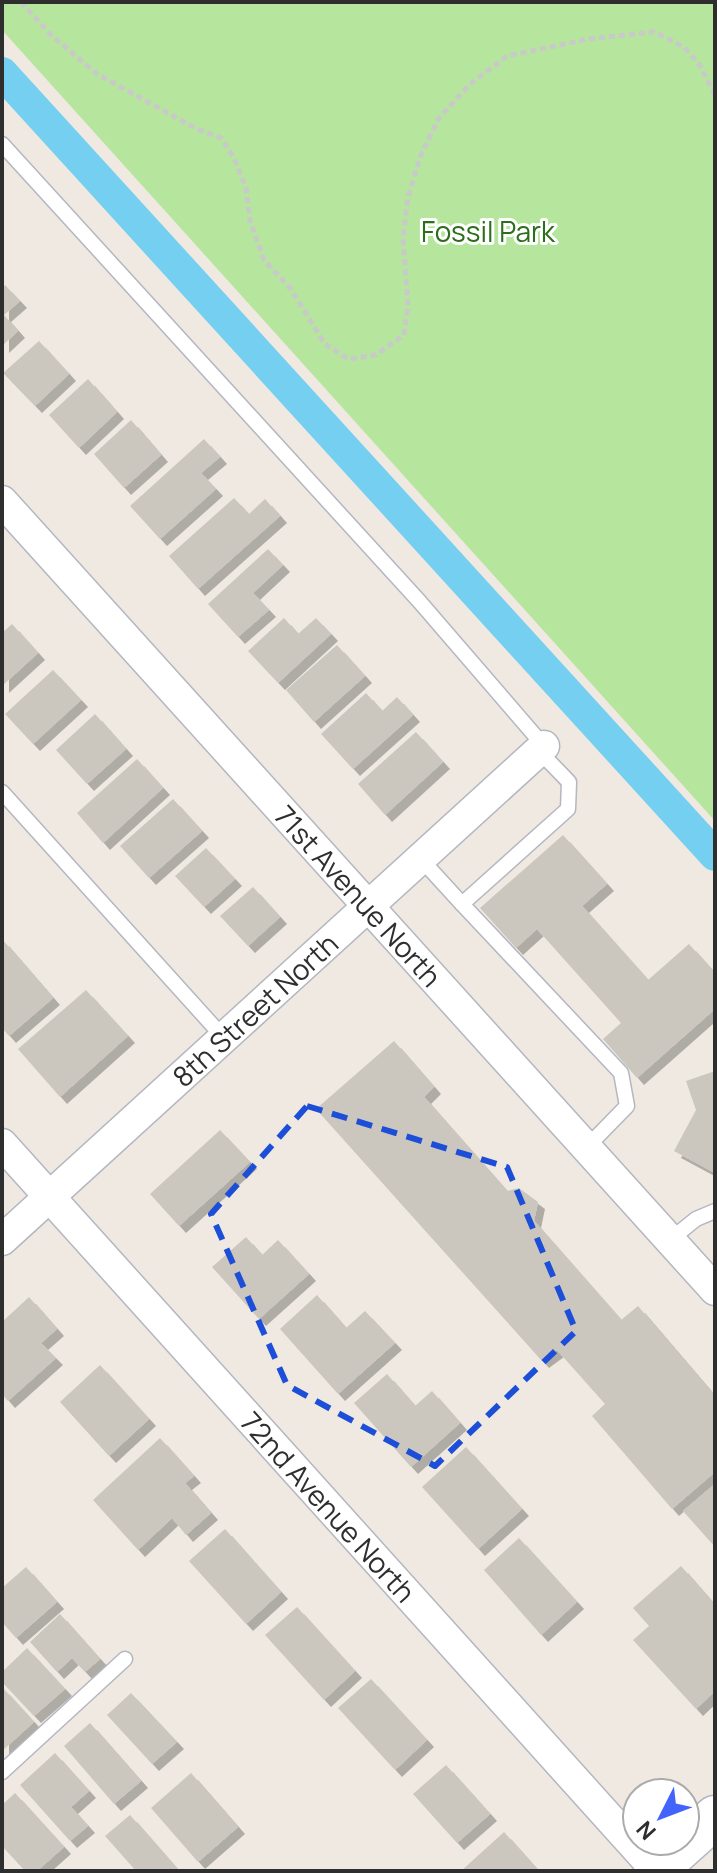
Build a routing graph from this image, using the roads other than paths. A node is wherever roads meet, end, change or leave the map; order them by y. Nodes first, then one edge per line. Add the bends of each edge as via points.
1 (2, 144) edge
2 (2, 501) edge
3 (541, 748) junction
4 (2, 792) edge
5 (420, 858) junction
6 (462, 904) junction
7 (367, 906) junction
8 (224, 1038) junction
9 (2, 1144) edge
10 (586, 1148) junction
11 (50, 1196) junction
12 (715, 1211) edge
13 (2, 1240) edge
14 (670, 1240) junction
15 (715, 1290) edge
16 (125, 1659) dead end
17 (2, 1772) edge
18 (715, 1817) edge
19 (656, 1871) edge

1 - 3 lane via 409,590
2 - 7 street, 71st Avenue North
3 - 5 street, 8th Street North
3 - 6 lane via 569,782 568,809
4 - 8 lane
5 - 6 lane
5 - 7 street, 8th Street North
6 - 10 lane via 621,1073 627,1106
7 - 8 street, 8th Street North
7 - 10 street, 71st Avenue North
8 - 11 street, 8th Street North
9 - 11 street, 72nd Avenue North
10 - 14 street, 71st Avenue North
11 - 13 street, 8th Street North
11 - 19 street, 72nd Avenue North
12 - 14 lane
14 - 15 street, 71st Avenue North
16 - 17 lane
18 - 19 main road

